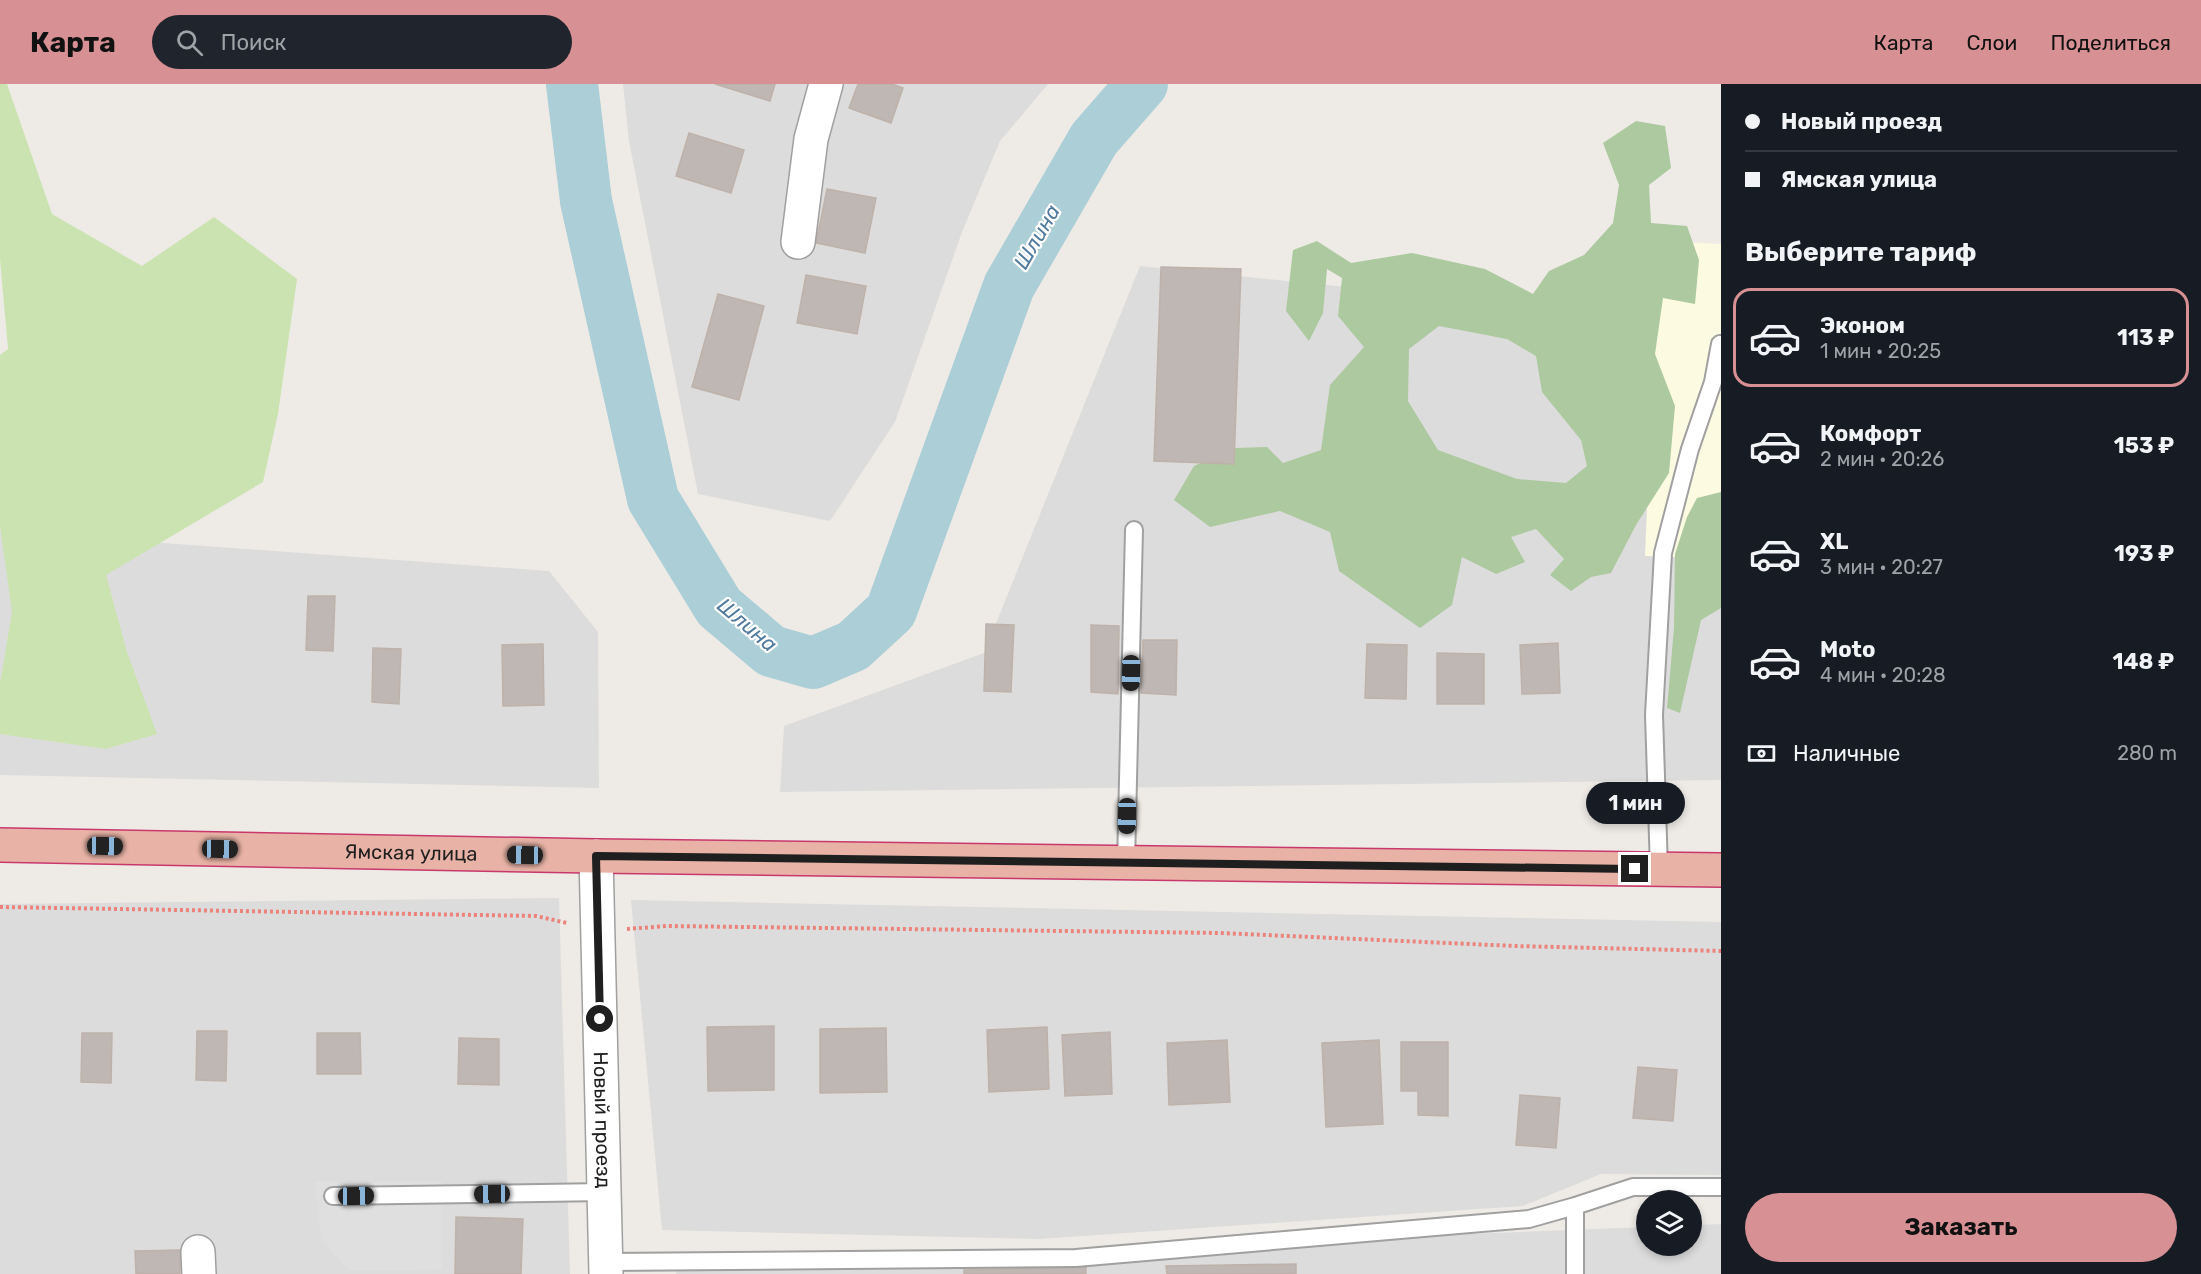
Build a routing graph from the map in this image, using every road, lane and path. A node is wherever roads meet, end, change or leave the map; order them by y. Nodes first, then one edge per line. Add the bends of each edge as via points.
1 (826, 84) edge
2 (798, 242) dead end
3 (1720, 344) edge
4 (1134, 530) dead end
5 (0, 844) edge
6 (596, 856) junction
7 (1126, 863) junction
8 (1659, 869) junction
9 (1721, 870) edge
10 (0, 907) edge
11 (598, 930) junction
12 (1721, 951) edge
13 (1721, 1187) edge
14 (605, 1192) junction
15 (333, 1196) dead end
16 (1575, 1206) junction
17 (606, 1268) edge
18 (1575, 1274) edge

1 - 2 street via 811,139
3 - 8 lane via 1713,382 1690,449 1663,552 1654,715
4 - 7 lane
5 - 6 highway, Ямская улица
6 - 7 highway, Ямская улица
6 - 11 street, Новый проезд
7 - 8 highway, Ямская улица
8 - 9 highway, Ямская улица
10 - 11 path via 536,916
11 - 12 path via 667,926 1198,933
11 - 14 street, Новый проезд
13 - 16 lane via 1633,1187
14 - 15 lane
14 - 17 street, Новый проезд
16 - 17 lane via 1528,1220 1076,1257
16 - 18 lane

